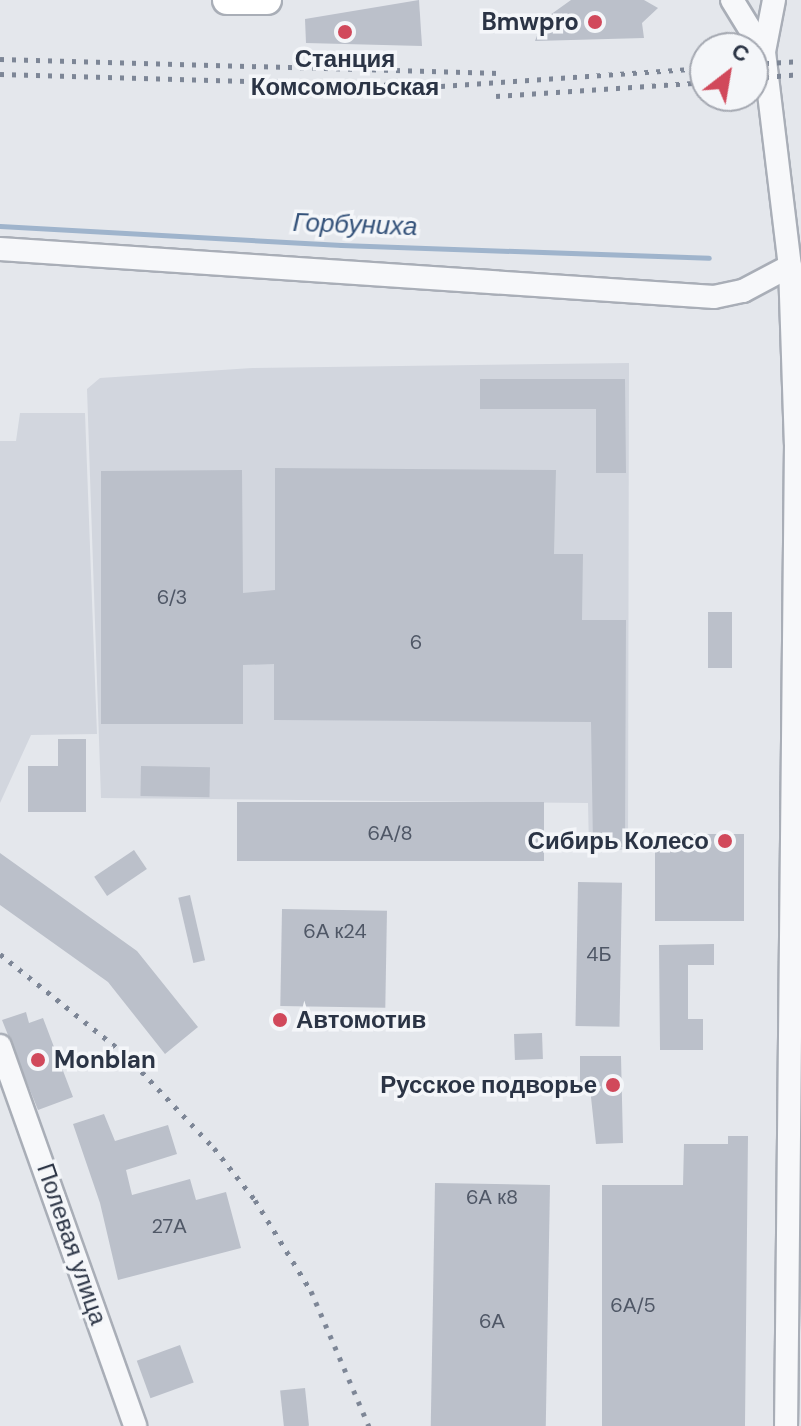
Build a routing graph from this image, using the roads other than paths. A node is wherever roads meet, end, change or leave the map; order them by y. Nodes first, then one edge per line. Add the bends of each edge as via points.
1 (227, 0) edge
2 (267, 0) edge
3 (732, 0) edge
4 (774, 0) edge
5 (752, 32) edge
6 (768, 32) edge
7 (769, 93) edge
8 (0, 249) edge
9 (790, 266) junction
10 (796, 719) edge
11 (4, 1054) edge
12 (135, 1426) edge
13 (786, 1426) edge

1 - 2 main road
3 - 5 street
4 - 6 street
7 - 9 street
8 - 9 street via 714,297 743,291
9 - 10 street
10 - 13 street
11 - 12 street, Полевая улица

